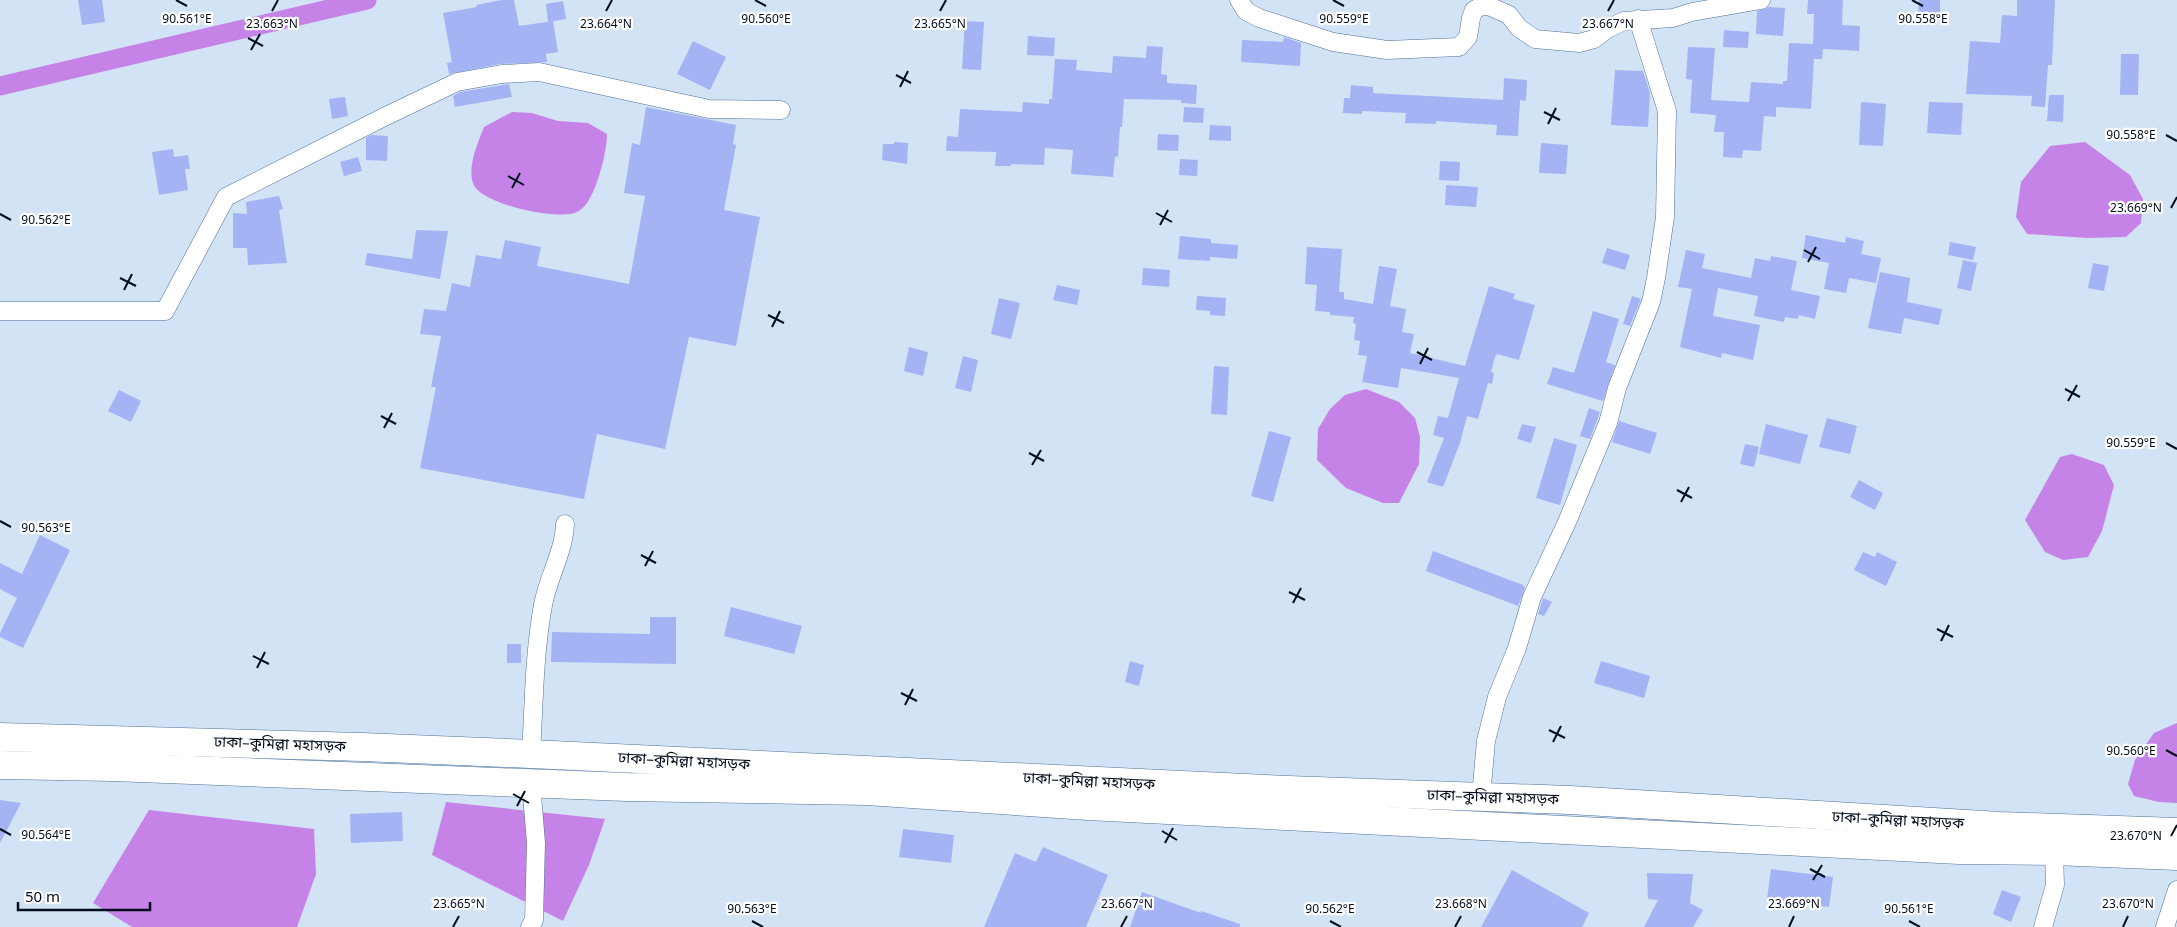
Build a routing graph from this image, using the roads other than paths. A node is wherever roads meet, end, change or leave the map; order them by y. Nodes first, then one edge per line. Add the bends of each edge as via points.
1 (1239, 0) edge
2 (1761, 0) edge
3 (1638, 19) junction
4 (782, 110) dead end
5 (0, 311) edge
6 (565, 524) dead end
7 (0, 737) edge
8 (531, 754) junction
9 (0, 765) edge
10 (531, 783) junction
11 (1481, 797) junction
12 (2177, 832) edge
13 (2054, 851) junction
14 (2177, 856) edge
15 (2177, 890) edge
16 (530, 927) edge
17 (2042, 927) edge
18 (2165, 927) edge

1 - 3 street via 1246,11 1260,18 1333,42 1387,50 1459,47 1468,37 1474,10 1482,6 1509,16 1535,39 1555,42 1579,43 1594,39 1624,21
2 - 3 street via 1673,18
3 - 11 street via 1667,111 1665,217 1656,278 1651,302 1617,388 1608,422 1532,598 1517,648 1497,697 1486,741
4 - 5 street via 709,109 540,72 502,74 457,82 226,197 165,311
6 - 8 street via 564,538 543,603
7 - 8 highway, ঢাকা–কুমিল্লা মহাসড়ক
8 - 11 highway, ঢাকা–কুমিল্লা মহাসড়ক
9 - 10 highway, ঢাকা–কুমিল্লা মহাসড়ক
10 - 13 highway, ঢাকা–কুমিল্লা মহাসড়ক via 867,791 1088,806 1890,846
10 - 16 street via 536,843 534,920
11 - 12 highway, ঢাকা–কুমিল্লা মহাসড়ক via 2000,826
13 - 14 highway, ঢাকা–কুমিল্লা মহাসড়ক
13 - 17 street via 2055,885
15 - 18 street

